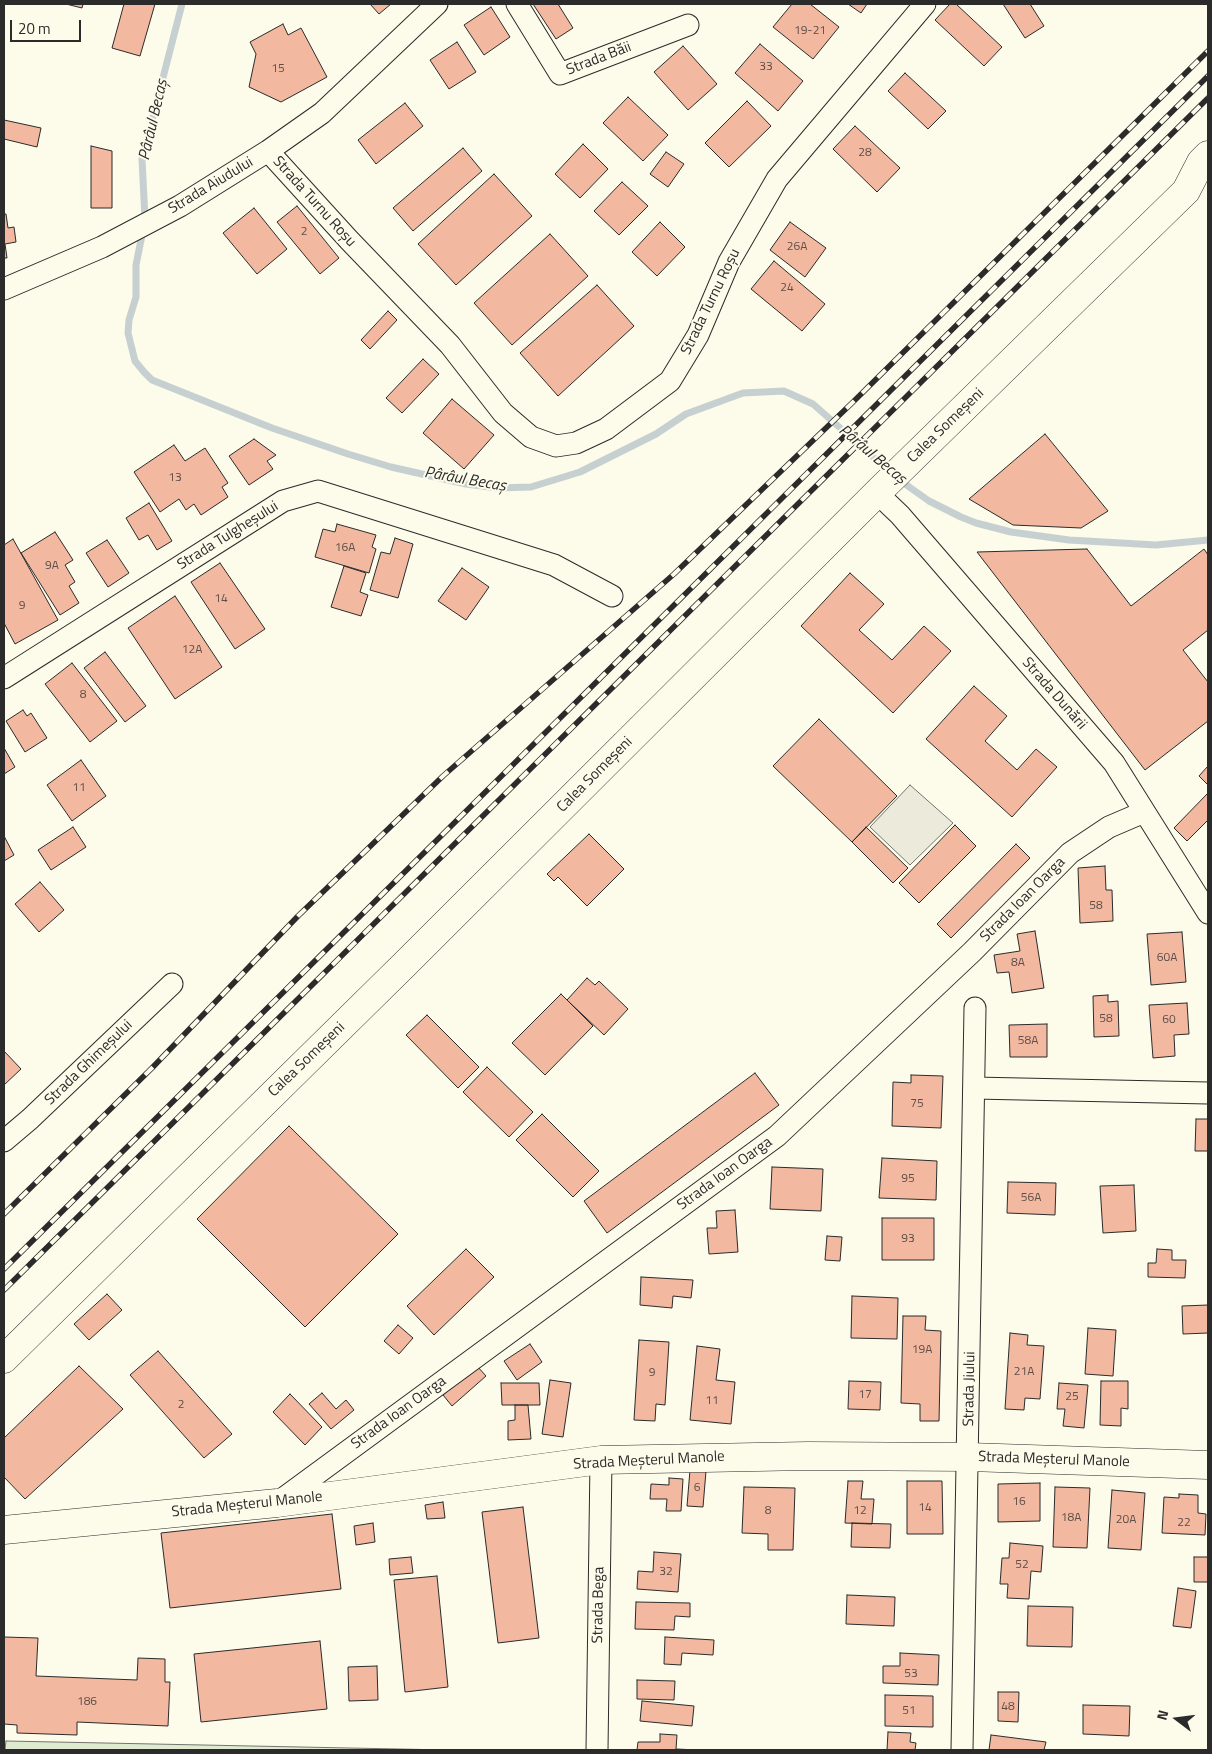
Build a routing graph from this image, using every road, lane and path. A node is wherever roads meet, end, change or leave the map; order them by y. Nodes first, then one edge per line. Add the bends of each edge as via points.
1 (437, 4) edge
2 (517, 4) edge
3 (925, 4) edge
4 (688, 24) dead end
5 (268, 151) junction
6 (1208, 154) edge
7 (1197, 186) edge
8 (4, 289) edge
9 (879, 490) junction
10 (612, 596) dead end
11 (4, 678) edge
12 (1144, 812) junction
13 (1208, 913) edge
14 (172, 984) dead end
15 (975, 1008) dead end
16 (974, 1088) junction
17 (1208, 1092) edge
18 (4, 1141) edge
19 (4, 1359) edge
20 (969, 1457) junction
21 (602, 1460) junction
22 (1208, 1465) edge
23 (277, 1503) junction
24 (4, 1530) edge
25 (597, 1750) edge
26 (962, 1750) edge

1 - 5 street, Strada Aiudului via 322,113
2 - 4 street, Strada Băii via 560,74
3 - 5 street, Strada Turnu Roșu via 777,180 729,262 698,335 670,381 606,429 576,443 556,446 532,437 503,413 450,345
5 - 8 street, Strada Aiudului via 180,206 102,247
6 - 7 main road, Calea Someșeni via 1201,162
7 - 9 main road, Calea Someșeni
9 - 12 street, Strada Dunării via 1114,763
9 - 19 main road, Calea Someșeni
10 - 11 street, Strada Tulgheșului via 554,565 318,491 283,501
12 - 13 street, Strada Dunării
12 - 23 street, Strada Ioan Oarga via 1109,827 1070,853 972,952 777,1136
14 - 18 street, Strada Ghimeșului
15 - 16 street, Strada Jiului
16 - 17 street
16 - 20 street, Strada Jiului
20 - 21 main road, Strada Meșterul Manole
20 - 22 main road, Strada Meșterul Manole
20 - 26 street, Strada Jiului
21 - 23 main road, Strada Meșterul Manole
21 - 25 street, Strada Bega
23 - 24 main road, Strada Meșterul Manole

